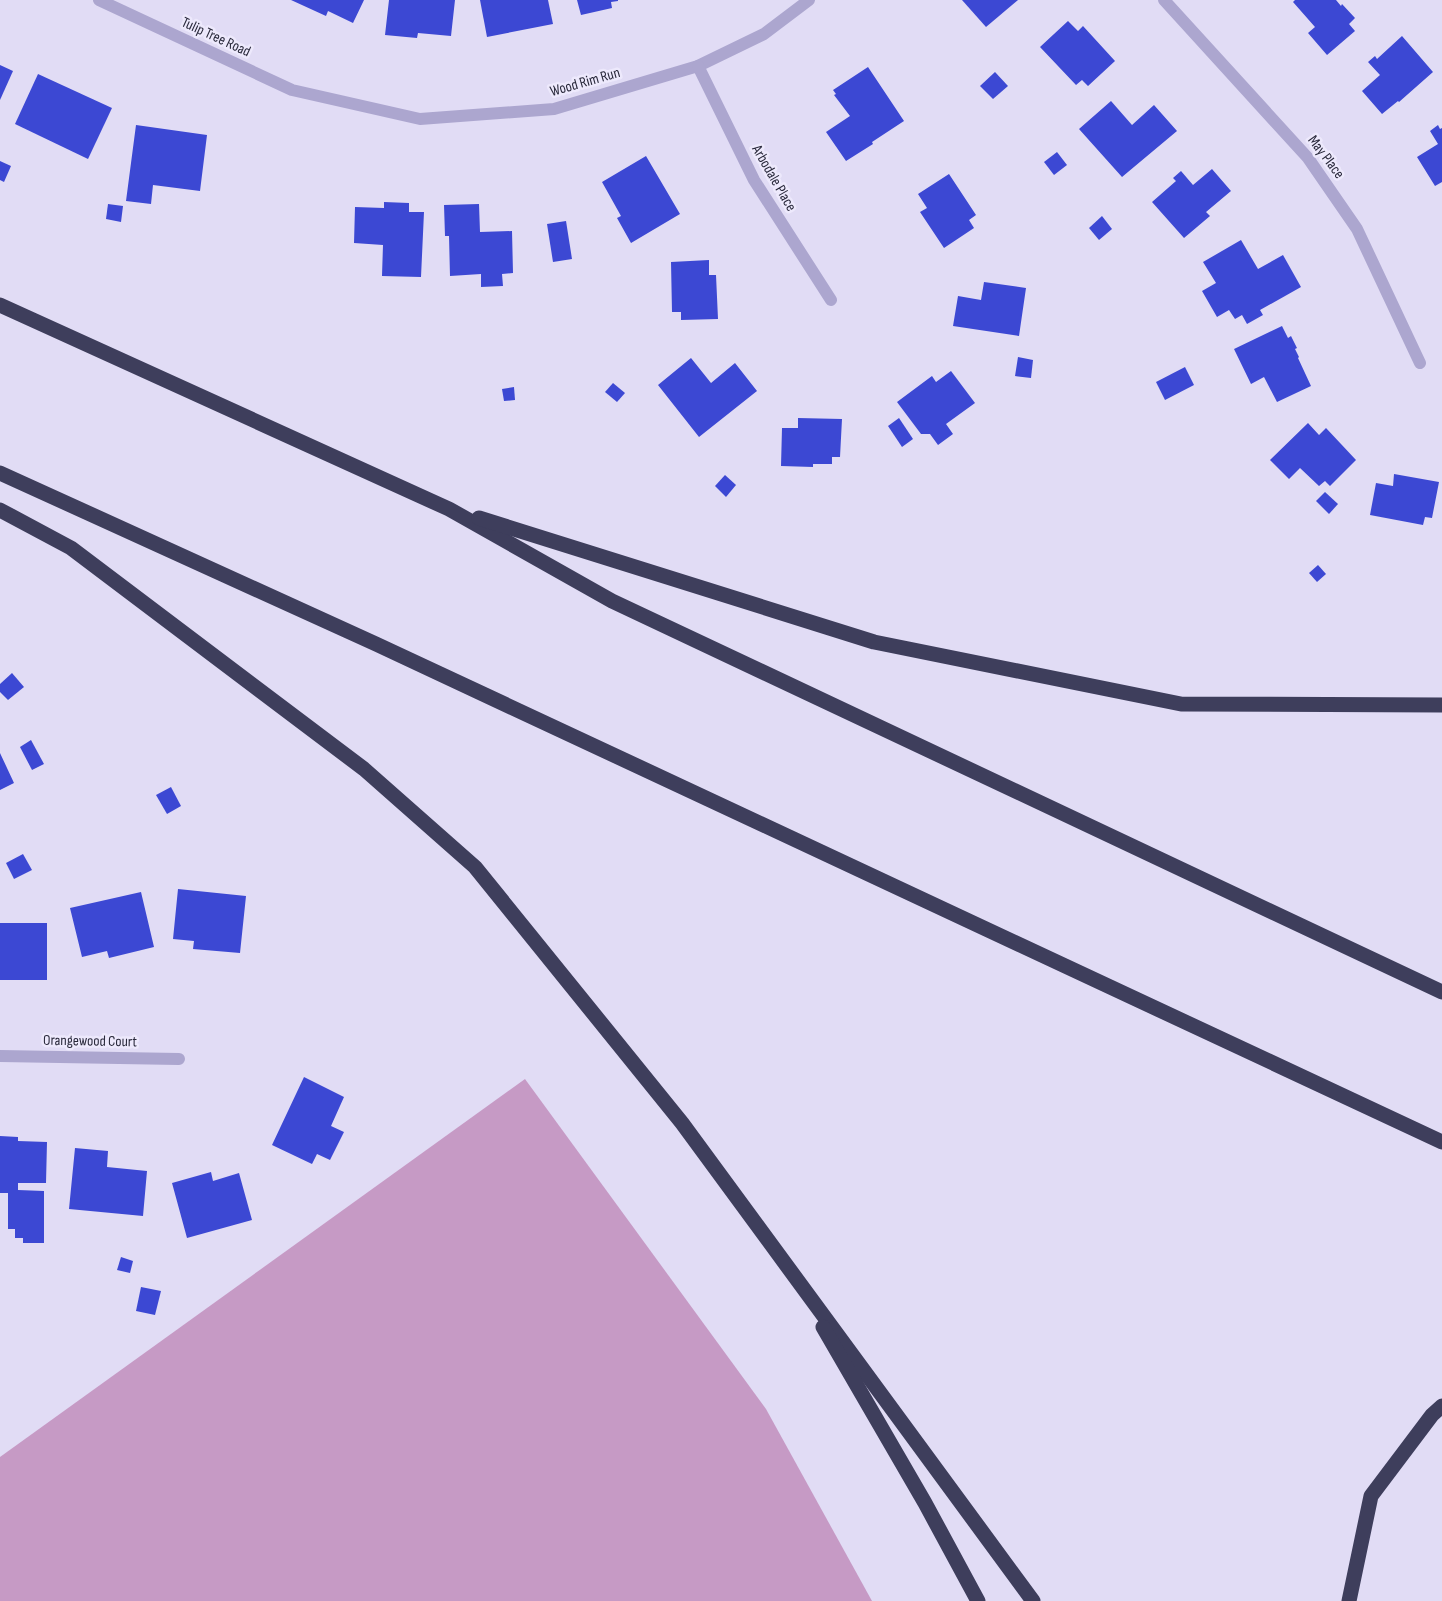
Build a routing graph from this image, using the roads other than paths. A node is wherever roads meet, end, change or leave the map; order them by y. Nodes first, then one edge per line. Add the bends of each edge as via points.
1 (99, 0) edge
2 (809, 0) edge
3 (1164, 0) edge
4 (698, 66) junction
5 (292, 90) joint
6 (831, 300) dead end
7 (0, 305) edge
8 (1420, 362) dead end
9 (0, 473) edge
10 (449, 509) junction
11 (0, 510) edge
12 (1442, 705) edge
13 (1442, 992) edge
14 (0, 1056) edge
15 (179, 1059) dead end
16 (1442, 1142) edge
17 (780, 1255) junction
18 (1442, 1406) edge
19 (978, 1601) edge
20 (1033, 1601) edge
21 (1349, 1601) edge

1 - 5 street, Tulip Tree Road
2 - 4 street, Wood Rim Run via 764,34
3 - 8 street, May Place via 1308,158 1357,229
4 - 5 street, Wood Rim Run via 554,109 420,119
4 - 6 street, Arbodale Place via 754,180
7 - 10 highway
9 - 16 highway via 376,644
10 - 12 highway via 874,642 1181,704
10 - 13 highway via 612,601
11 - 17 highway via 72,548 364,769 475,867 682,1124
14 - 15 street, Orangewood Court
17 - 19 highway via 925,1503
17 - 20 highway
18 - 21 highway via 1371,1496

